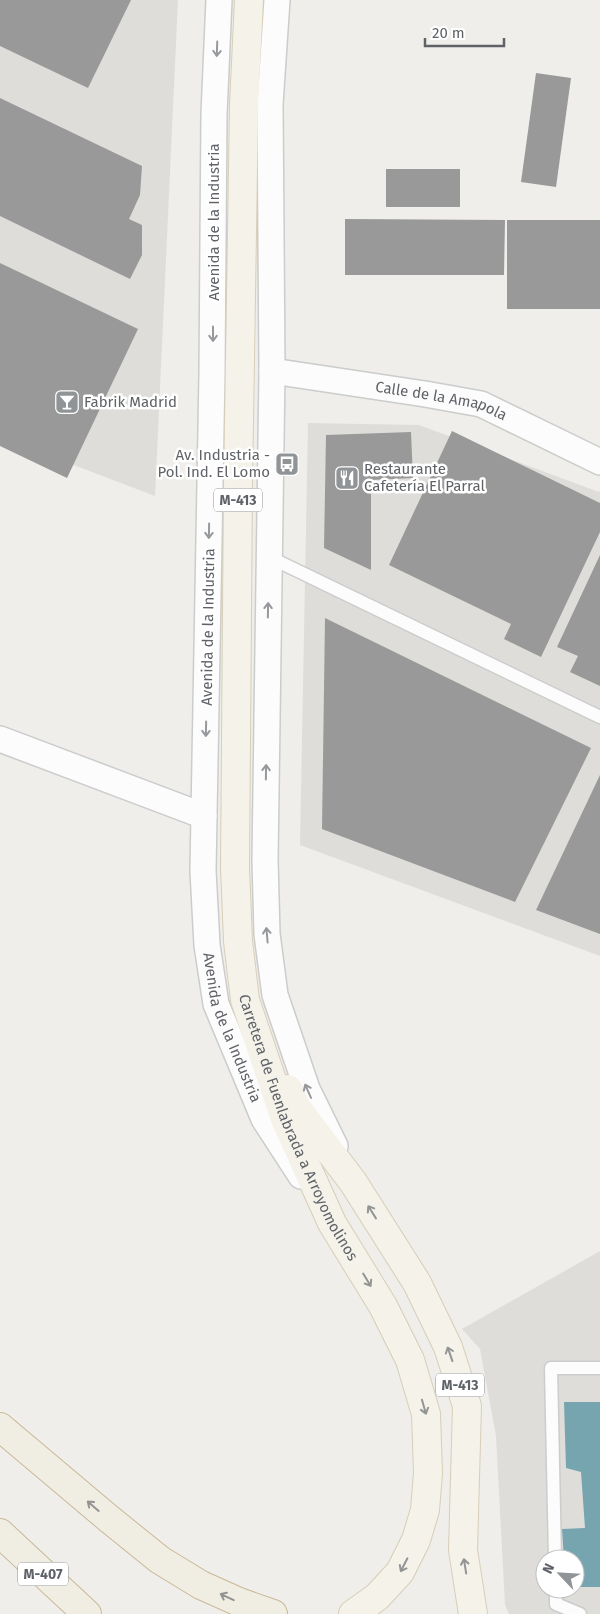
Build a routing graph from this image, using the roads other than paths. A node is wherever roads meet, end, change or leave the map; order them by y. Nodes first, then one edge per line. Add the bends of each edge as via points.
1 (219, 0) edge
2 (249, 0) edge
3 (277, 0) edge
4 (272, 372) junction
5 (600, 462) edge
6 (269, 557) junction
7 (600, 717) edge
8 (0, 739) edge
9 (204, 816) junction
10 (245, 1000) junction
11 (353, 1182) junction
12 (332, 1223) junction
13 (600, 1368) edge
14 (0, 1427) edge
15 (0, 1533) edge
16 (555, 1549) edge
17 (556, 1599) edge
18 (87, 1614) edge
19 (273, 1614) edge
20 (354, 1614) edge
21 (473, 1614) edge
22 (580, 1614) edge

1 -> 9 street, Avenida de la Industria via 214,114
2 - 10 main road, Avenida de la Industria / M-413 via 244,105 235,858 238,942
3 - 4 street via 270,104
4 - 5 street, Calle de la Amapola via 480,404
4 - 6 street
6 - 7 lane
11 -> 6 street via 307,1088 275,995 267,934 265,860
8 - 9 street
9 - 12 street, Avenida de la Industria via 206,936 216,1004 264,1119
10 - 11 main road, Carretera de Fuenlabrada a Arroyomolinos / M-413 via 296,1107
10 - 12 main road, Carretera de Fuenlabrada a Arroyomolinos / M-413 via 285,1119
21 -> 11 main road, Carretera de Fuenlabrada a Arroyomolinos / M-413 via 463,1550 467,1406 448,1347 417,1283
12 -> 20 main road, Carretera de Fuenlabrada a Arroyomolinos / M-413 via 383,1306 410,1360 426,1414 428,1473 424,1510 416,1540 400,1572
13 - 16 lane via 552,1368
19 -> 14 highway via 201,1585 160,1560
15 - 18 highway, M-407
17 - 22 lane via 556,1604

